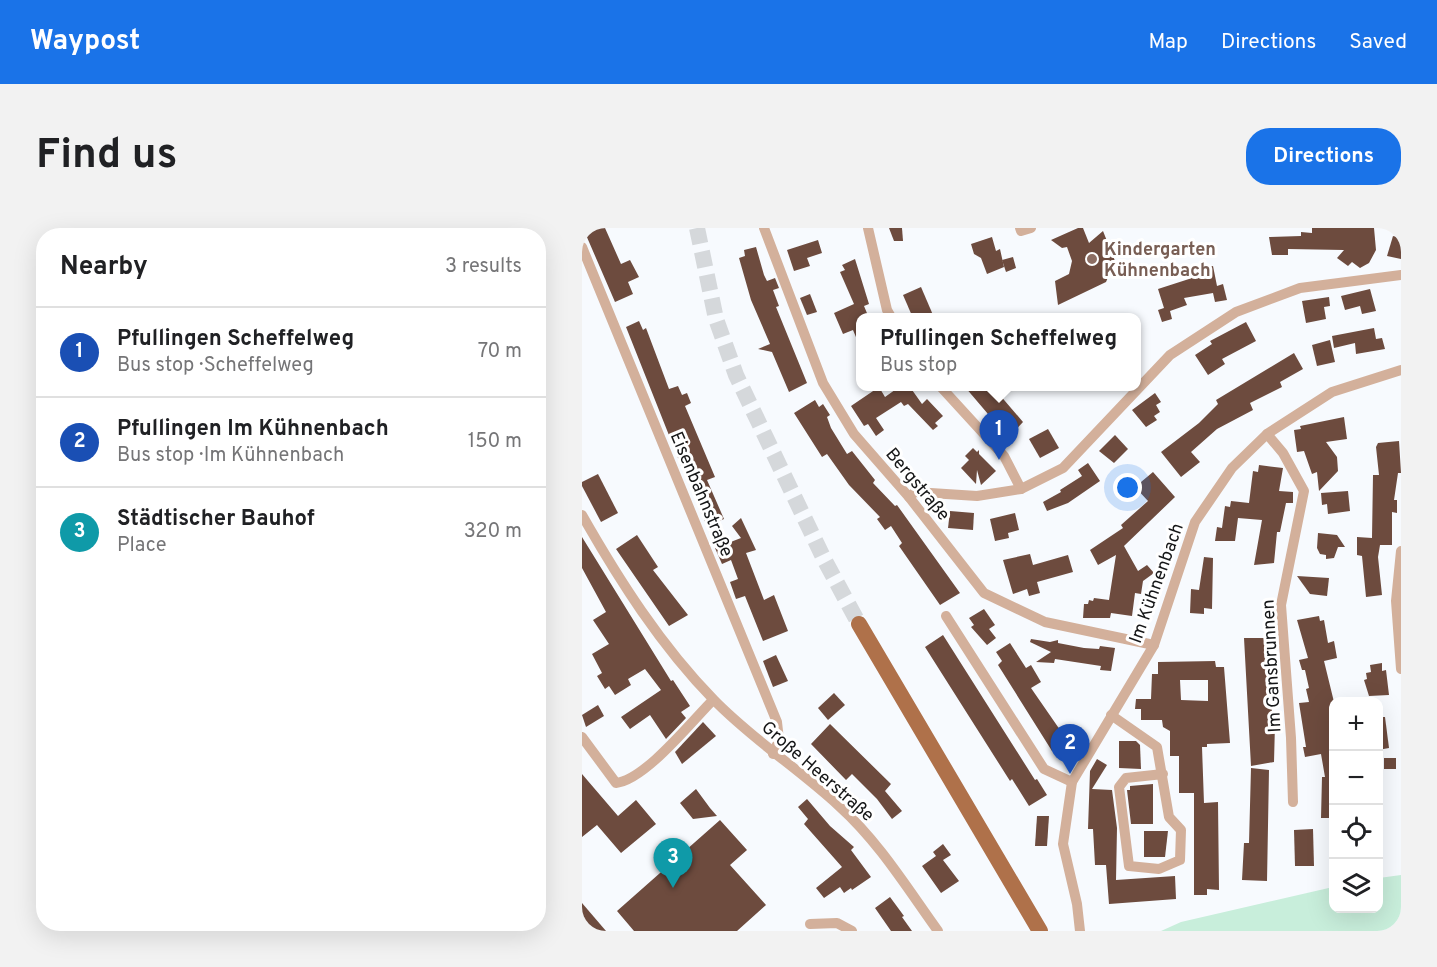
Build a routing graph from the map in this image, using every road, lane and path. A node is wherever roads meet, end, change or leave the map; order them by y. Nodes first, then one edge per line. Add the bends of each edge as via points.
1 (764, 228) edge
2 (868, 228) edge
3 (1020, 228) edge
4 (1031, 228) edge
5 (582, 247) edge
6 (1401, 275) edge
7 (888, 313) edge
8 (1401, 370) edge
9 (1141, 386) edge
10 (944, 391) edge
11 (1136, 391) edge
12 (1267, 434) junction
13 (1021, 489) junction
14 (909, 497) junction
15 (582, 515) edge
16 (1401, 551) edge
17 (946, 616) dead end
18 (860, 624) tunnel mouth
19 (1154, 645) junction
20 (1401, 669) edge
21 (713, 700) junction
22 (1111, 715) junction
23 (582, 737) edge
24 (773, 754) junction
25 (1162, 774) junction
26 (1072, 782) junction
27 (1293, 802) dead end
28 (810, 924) dead end
29 (1038, 928) edge
30 (852, 931) edge
31 (938, 931) edge
32 (1080, 931) edge

1 - 14 street, Bergstraße via 823,383 854,434
2 - 7 street
3 - 4 street
5 - 24 street, Eisenbahnstraße via 777,722 779,740
6 - 9 street via 1300,288 1236,312 1170,355
8 - 12 street, Im Kühnenbach via 1332,392
10 - 13 street via 1004,456
11 - 13 street via 1063,468
12 - 19 street, Im Kühnenbach via 1232,468 1195,522
12 - 27 street, Im Gansbrunnen via 1283,453 1304,491 1281,605
13 - 14 street via 976,496 915,492
14 - 19 street, Bergstraße via 984,593 1045,622
15 - 21 street, Große Heerstraße via 641,609
16 - 20 street via 1395,601
17 - 26 street via 1044,769
18 - 29 main road
19 - 22 street, Im Kühnenbach
21 - 23 street via 627,782 616,783
21 - 24 street, Große Heerstraße
22 - 25 street via 1157,747
22 - 26 street, Im Kühnenbach
24 - 31 street, Große Heerstraße via 861,827
25 - 25 street via 1169,817 1181,830 1180,860 1159,869 1129,866 1119,787 1126,778
26 - 32 street, Im Kühnenbach via 1062,844
28 - 30 street via 837,923

